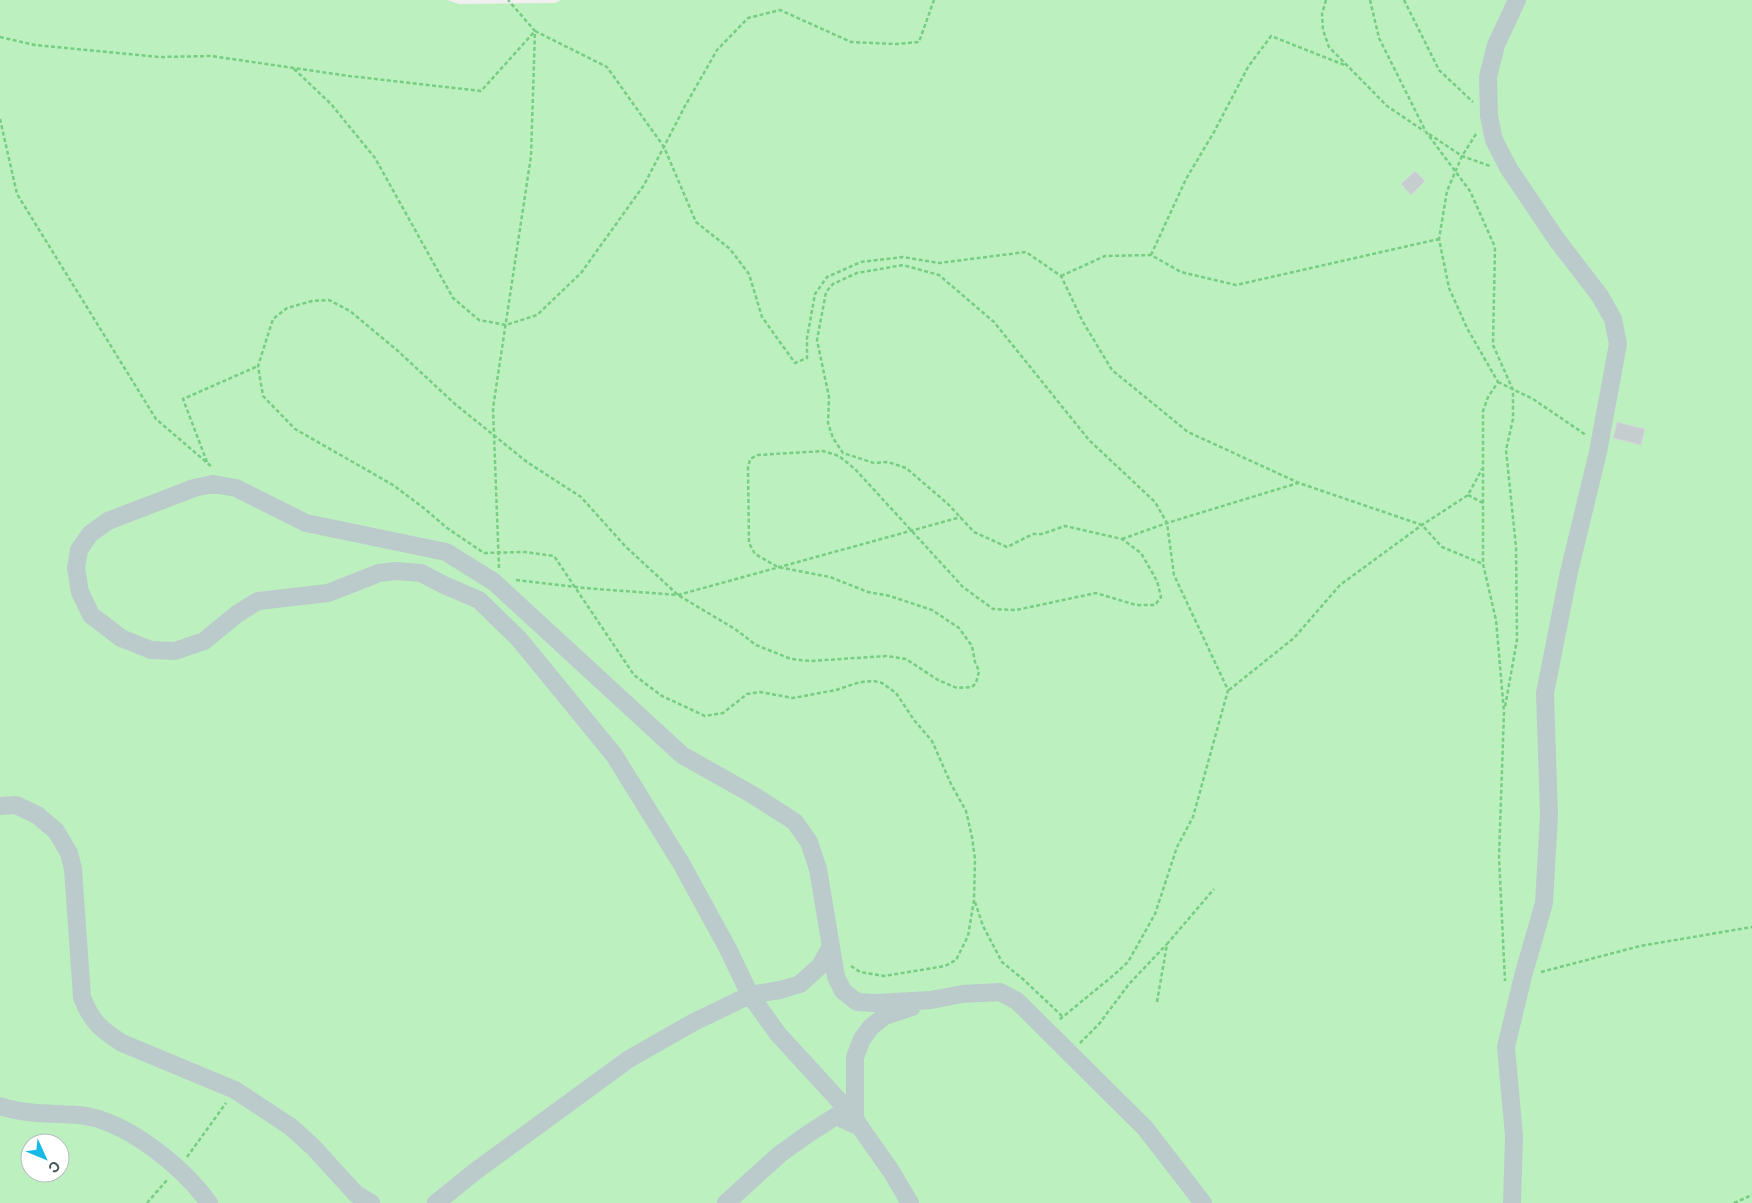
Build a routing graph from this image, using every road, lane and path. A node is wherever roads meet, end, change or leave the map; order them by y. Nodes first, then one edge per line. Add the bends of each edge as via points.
1 (508, 0) edge
2 (934, 0) edge
3 (1326, 0) edge
4 (1370, 0) edge
5 (1404, 0) edge
6 (1517, 0) edge
7 (535, 31) junction
8 (0, 37) edge
9 (1347, 66) junction
10 (293, 68) junction
11 (1489, 116) junction
12 (0, 119) edge
13 (1426, 132) junction
14 (664, 147) junction
15 (1462, 156) junction
16 (1509, 169) junction
17 (1456, 171) junction
18 (1439, 239) junction
19 (1151, 255) junction
20 (1062, 276) junction
21 (506, 325) junction
22 (258, 366) junction
23 (1498, 382) junction
24 (1513, 390) junction
25 (494, 435) junction
26 (1599, 445) junction
27 (208, 463) junction
28 (1483, 468) junction
29 (215, 469) dead end
30 (1299, 483) junction
31 (1468, 495) junction
32 (1483, 503) junction
33 (960, 518) junction
34 (1167, 523) junction
35 (1422, 525) junction
36 (912, 531) junction
37 (1122, 539) junction
38 (498, 552) junction
39 (1483, 564) junction
40 (778, 567) junction
41 (515, 580) dead end
42 (494, 582) junction
43 (576, 587) junction
44 (678, 595) junction
45 (1228, 690) junction
46 (1504, 712) junction
47 (0, 806) edge
48 (1214, 889) dead end
49 (974, 900) junction
50 (1752, 927) edge
51 (1167, 944) junction
52 (830, 946) junction
53 (845, 962) dead end
54 (1523, 976) junction
55 (1505, 984) dead end
56 (750, 995) junction
57 (931, 1000) junction
58 (1157, 1002) dead end
59 (1062, 1016) junction
60 (1050, 1034) junction
61 (1070, 1053) junction
62 (235, 1090) junction
63 (0, 1106) edge
64 (857, 1122) junction
65 (178, 1169) junction
66 (1752, 1195) edge
67 (146, 1203) edge
68 (208, 1203) edge
69 (371, 1203) edge
70 (436, 1203) edge
71 (726, 1203) edge
72 (910, 1203) edge
73 (1203, 1203) edge
74 (1512, 1203) edge
75 (1734, 1203) edge

1 - 7 path
2 - 14 path via 919,42 912,43 851,42 780,10 748,18 717,50
3 - 9 path via 1322,14 1323,30 1329,46
4 - 13 path via 1379,38
5 - 11 path via 1439,70
6 - 11 street via 1496,45 1488,77
7 - 10 path via 481,92
7 - 14 path via 607,67
7 - 21 path via 531,156
8 - 10 path via 34,45 159,57 211,56
9 - 13 path via 1386,106
9 - 19 path via 1271,36 1248,67 1186,179
10 - 21 path via 331,104 375,158 453,298 479,320
11 - 15 path
11 - 16 street via 1494,140
12 - 27 path via 17,194 156,419
13 - 15 path
13 - 17 path
14 - 20 path via 696,222 730,249 749,274 762,316 795,363 807,358 814,294 828,277 861,262 902,257 939,262 1026,252
14 - 21 path via 644,185 581,273 537,315
15 - 16 path via 1485,166
15 - 17 path
16 - 26 street via 1613,319 1618,344
17 - 18 path via 1447,191
17 - 24 path via 1470,191 1495,248 1493,345
18 - 19 path via 1236,285 1181,272
18 - 23 path via 1449,288 1467,328
19 - 20 path via 1105,256
20 - 30 path via 1083,322 1112,370 1188,432
21 - 25 path via 493,408
22 - 25 path via 273,319 287,308 329,300 350,311
22 - 27 path via 184,398
22 - 38 path via 263,396 295,429 393,485 484,553
23 - 24 path
23 - 28 path via 1483,411
24 - 26 path via 1573,425
24 - 46 path via 1513,420 1506,450 1516,547 1517,640
25 - 38 path
25 - 44 path via 527,462 581,498 625,546
26 - 54 street via 1545,693 1549,815 1544,903
27 - 29 path
28 - 31 path
28 - 32 path
30 - 34 path
30 - 35 path
31 - 32 path
31 - 35 path
32 - 39 path
33 - 34 path via 906,468 888,462 874,463 843,453 833,438 828,423 829,397 817,340 826,292 833,284 857,273 903,265 939,275 994,322 1090,440 1155,502
33 - 36 path
33 - 37 path via 974,532 1007,547 1033,534 1065,526
34 - 37 path
34 - 45 path via 1174,575
35 - 39 path via 1442,547
35 - 45 path via 1340,585 1294,638
36 - 37 path via 963,586 993,609 1016,610 1096,593 1136,605 1154,605 1161,597 1157,581 1141,553
36 - 40 path
36 - 40 path via 855,469 838,456 823,451 758,455 750,459 748,468 750,544 755,554
38 - 42 path via 499,572
38 - 43 path via 554,556
39 - 46 path via 1496,620
40 - 44 path
40 - 44 path via 830,577 868,592 932,610 959,628 972,646 979,672 976,683 972,687 957,688 906,660 886,656 811,661 791,659 756,644
41 - 43 path
42 - 52 street via 682,755 753,794 795,822 809,842 818,869
42 - 56 street via 446,552 306,522 236,488 213,484 194,488 108,521 90,534 79,550 76,568 80,592 91,615 121,638 151,650 176,651 204,641 258,601 328,592 378,573 421,573 479,600 519,639 614,755 681,863
43 - 44 path
43 - 49 path via 634,674 662,696 705,716 724,713 747,694 760,692 793,698 874,680 896,693 932,741 966,811 975,859
45 - 59 path via 1193,817 1177,847 1155,914 1128,962
46 - 55 path via 1499,857
47 - 62 street via 16,806 37,815 56,831 69,853 73,869 82,997 88,1014 104,1032 122,1043
48 - 51 path
49 - 53 path via 968,936 956,960 946,966 884,976 860,972
49 - 59 path via 1002,962
50 - 54 path via 1640,946
51 - 58 path
51 - 61 path
52 - 56 street via 820,966 800,984
52 - 57 street via 836,977 843,991 857,1002
54 - 74 street via 1506,1047 1514,1136
56 - 64 street via 778,1034
56 - 70 street via 629,1059
57 - 60 street via 1000,992 1017,1001
57 - 64 street via 885,1016 862,1039 855,1057
59 - 60 path
60 - 61 street
61 - 73 street via 1145,1128
62 - 65 path
62 - 69 street via 291,1127 356,1194
63 - 65 street via 13,1111 81,1116 107,1123 142,1140
64 - 71 street via 836,1116 780,1154
64 - 72 street
65 - 67 path
65 - 68 street
66 - 75 path

